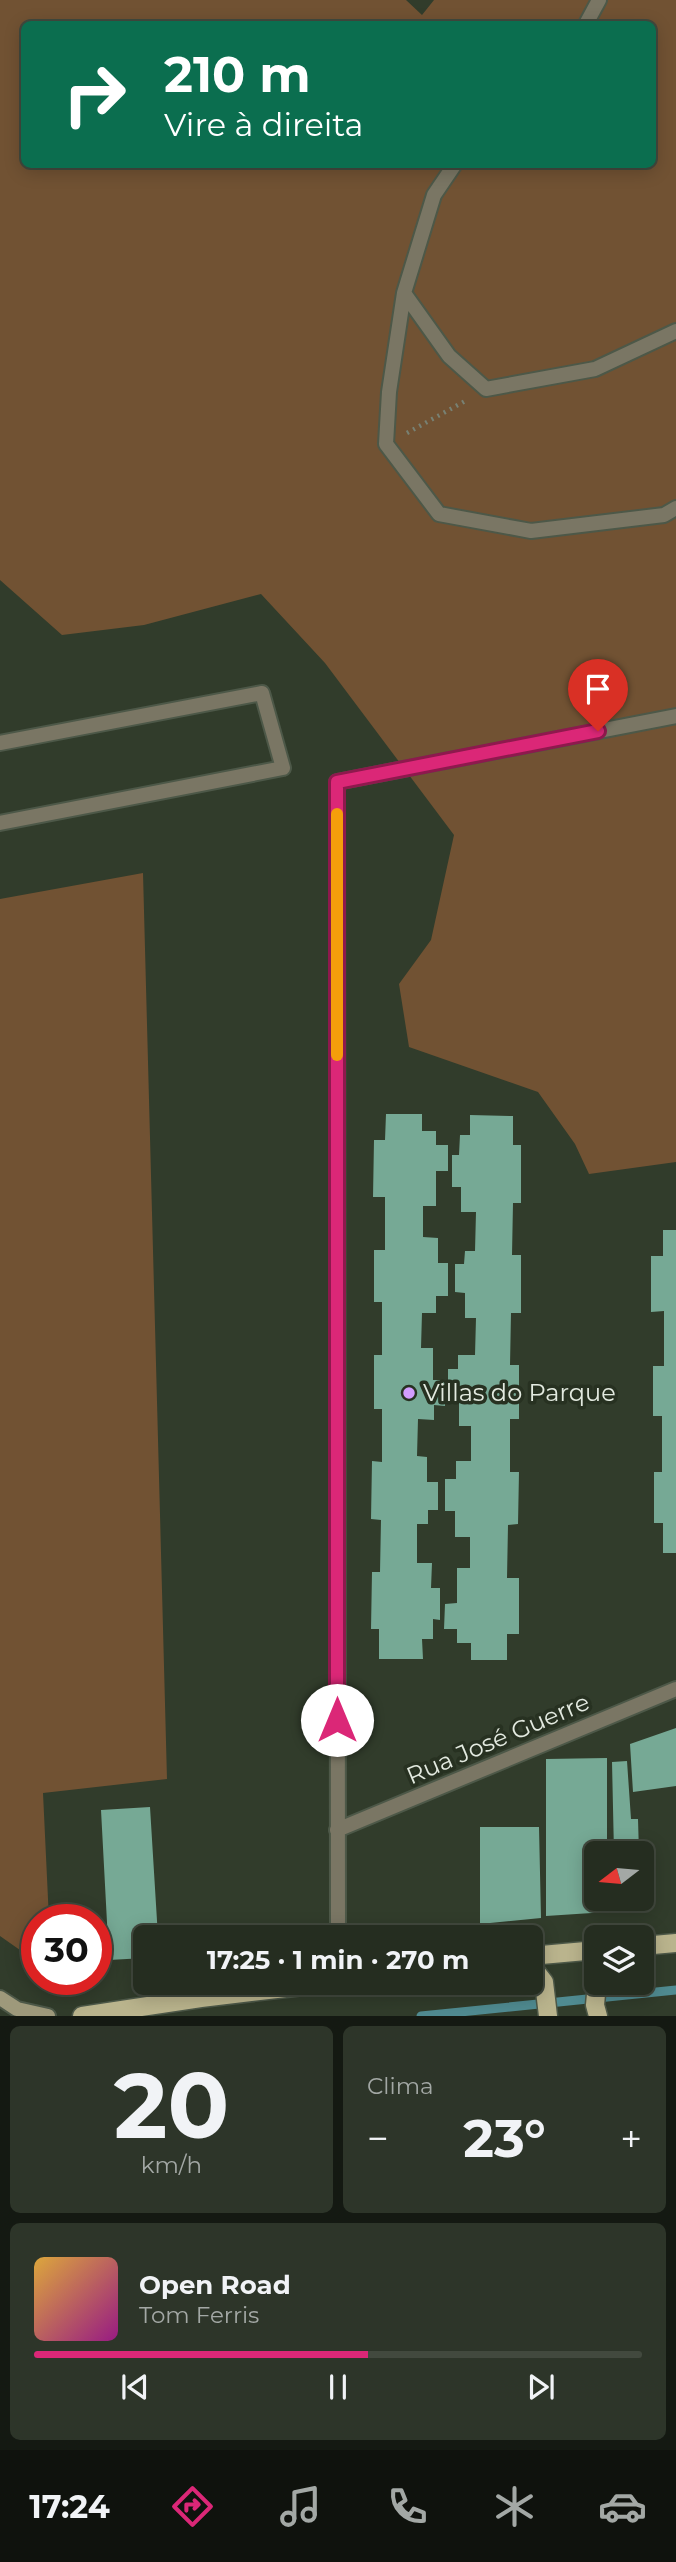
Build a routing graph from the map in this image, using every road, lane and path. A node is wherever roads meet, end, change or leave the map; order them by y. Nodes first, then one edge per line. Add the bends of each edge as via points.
1 (599, 0) edge
2 (588, 21) edge
3 (452, 168) edge
4 (404, 293) junction
5 (676, 331) edge
6 (486, 390) junction
7 (386, 444) junction
8 (676, 508) edge
9 (676, 716) edge
10 (0, 743) edge
11 (0, 823) edge
12 (676, 1689) edge
13 (337, 1830) junction
14 (338, 1925) edge
15 (676, 1942) edge
16 (654, 1945) edge
17 (584, 1951) edge
18 (543, 1955) edge
19 (543, 1981) edge
20 (227, 1995) edge
21 (596, 1995) edge
22 (0, 1998) edge
23 (48, 2016) edge
24 (82, 2016) edge
25 (548, 2016) edge
26 (598, 2016) edge

1 - 2 street
3 - 4 street via 433,195
4 - 6 street via 449,356
4 - 7 street
5 - 6 street via 595,369
6 - 7 path
7 - 8 street via 439,514 531,531 664,515
9 - 13 street via 337,782
10 - 11 street via 262,693 284,768
12 - 13 street, Rua José Guerre
13 - 14 street
15 - 16 main road
17 - 18 main road
19 - 25 main road
20 - 24 main road
21 - 26 main road
22 - 23 main road via 17,2009

